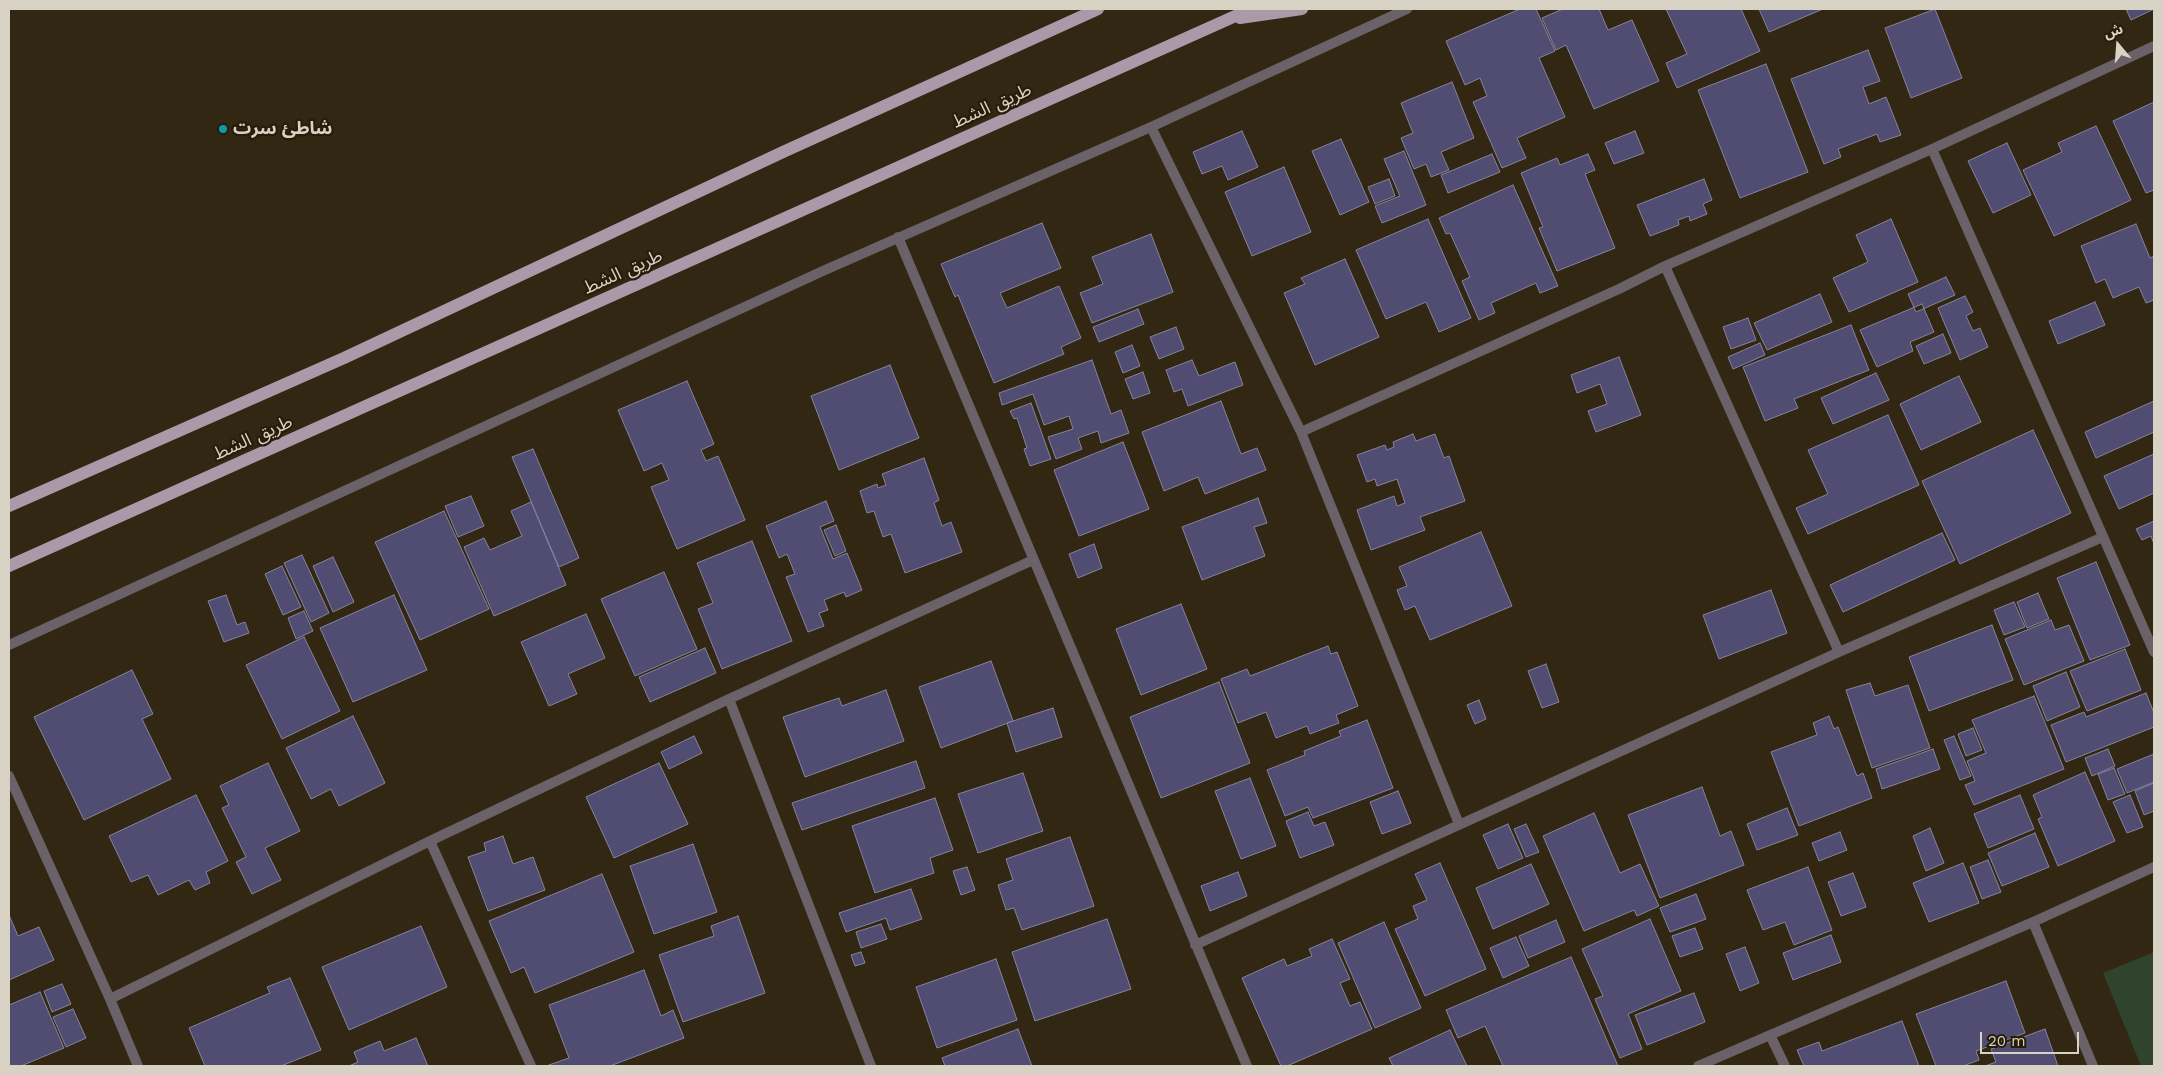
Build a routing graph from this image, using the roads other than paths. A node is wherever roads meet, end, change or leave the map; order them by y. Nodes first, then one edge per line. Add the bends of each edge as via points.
1 (1098, 9) edge
2 (1251, 9) edge
3 (1302, 9) edge
4 (1407, 9) edge
5 (1225, 20) junction
6 (2154, 46) edge
7 (1151, 127) junction
8 (1932, 149) junction
9 (898, 237) junction
10 (1665, 266) junction
11 (1301, 432) junction
12 (9, 506) edge
13 (2103, 536) junction
14 (1033, 560) junction
15 (9, 566) edge
16 (9, 645) edge
17 (1839, 652) junction
18 (2154, 652) edge
19 (729, 699) junction
20 (9, 776) edge
21 (1459, 824) junction
22 (430, 841) junction
23 (2154, 867) edge
24 (2033, 922) junction
25 (1195, 945) junction
26 (110, 999) junction
27 (1770, 1035) junction
28 (138, 1066) edge
29 (531, 1066) edge
30 (870, 1066) edge
31 (1247, 1066) edge
32 (1698, 1066) edge
33 (1785, 1066) edge
34 (2093, 1066) edge

1 - 12 main road, طريق الشط via 344,358
2 - 5 main road, طريق الشط
3 - 5 main road
4 - 7 street
5 - 15 main road, طريق الشط
6 - 8 street
7 - 9 street
7 - 11 street
8 - 10 street
8 - 13 street
9 - 14 street
9 - 16 street
10 - 11 street
10 - 17 street
11 - 21 street
13 - 17 street
13 - 18 street
14 - 19 street
14 - 25 street
17 - 21 street
19 - 22 street
19 - 30 street
20 - 26 street
21 - 25 street
22 - 26 street
22 - 29 street
23 - 24 street
24 - 27 street
24 - 34 street
25 - 31 street
26 - 28 street
27 - 32 street
27 - 33 street

